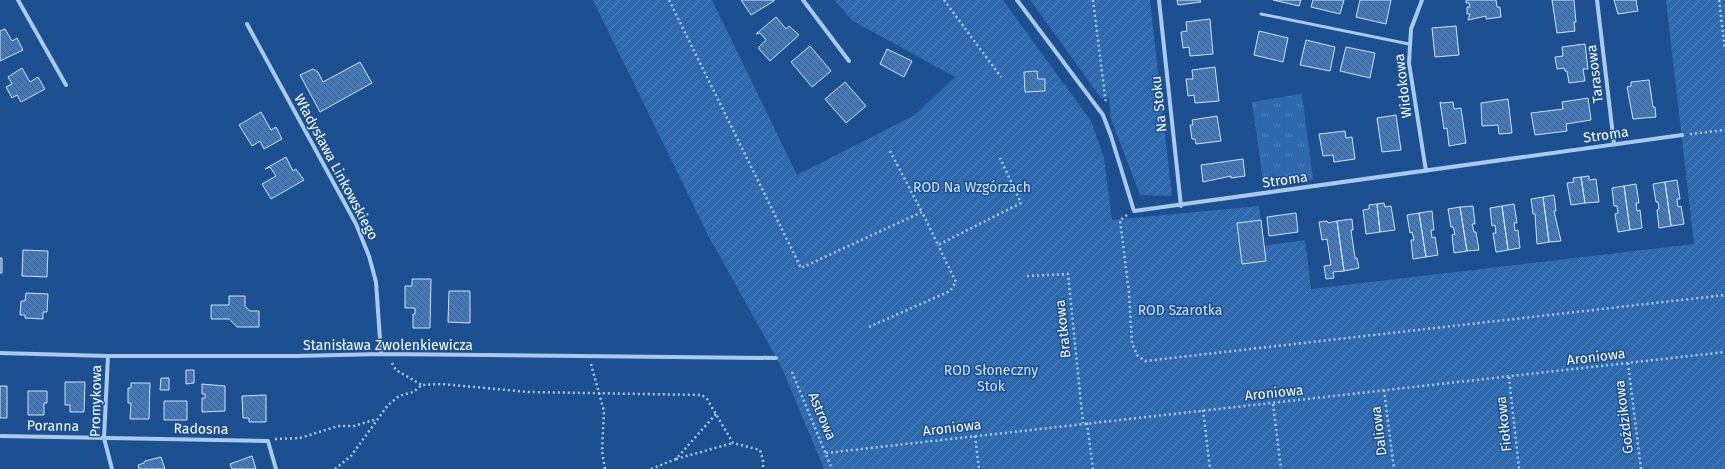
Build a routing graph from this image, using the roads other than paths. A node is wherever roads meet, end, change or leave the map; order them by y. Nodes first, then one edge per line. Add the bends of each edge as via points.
1 (18, 0) edge
2 (802, 0) edge
3 (1017, 0) edge
4 (1159, 0) edge
5 (1422, 0) edge
6 (1597, 0) edge
7 (1261, 14) dead end
8 (247, 24) dead end
9 (1409, 44) junction
10 (849, 61) dead end
11 (66, 85) dead end
12 (1682, 135) road end
13 (1614, 144) junction
14 (1426, 171) junction
15 (1180, 206) junction
16 (0, 353) edge
17 (381, 354) junction
18 (108, 356) junction
19 (776, 358) dead end
20 (1, 436) dead end
21 (104, 438) junction
22 (112, 469) edge
23 (276, 469) edge

1 - 11 street
2 - 10 street
3 - 15 street, Stroma via 1106,122 1134,211
4 - 15 street, Na Stoku
5 - 9 street, Widokowa via 1411,29
6 - 13 street, Tarasowa
7 - 9 lane
8 - 17 street, Władysława Linkowskiego via 352,217 367,250 376,282
9 - 14 street, Widokowa
12 - 13 street, Stroma
13 - 14 street, Stroma
14 - 15 street, Stroma
16 - 18 street, Stanisława Zwolenkiewicza
17 - 18 street, Stanisława Zwolenkiewicza
17 - 19 street, Stanisława Zwolenkiewicza
18 - 21 street, Promykowa
20 - 21 street, Poranna
21 - 22 street, Promykowa
21 - 23 street, Radosna via 268,441

